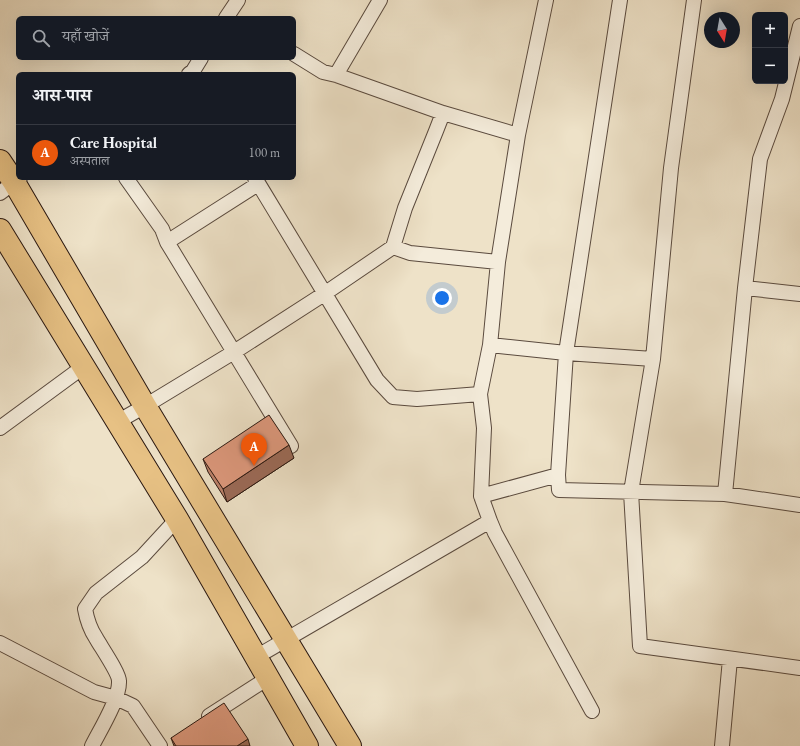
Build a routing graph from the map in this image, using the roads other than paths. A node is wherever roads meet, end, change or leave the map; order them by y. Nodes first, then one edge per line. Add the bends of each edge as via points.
1 (238, 0) edge
2 (380, 0) edge
3 (546, 0) edge
4 (620, 0) edge
5 (694, 0) edge
6 (230, 16) edge
7 (800, 26) edge
8 (296, 55) edge
9 (200, 60) edge
10 (193, 72) edge
11 (336, 75) junction
12 (443, 113) junction
13 (518, 135) junction
14 (0, 161) edge
15 (127, 180) edge
16 (256, 181) edge
17 (11, 184) edge
18 (0, 230) edge
19 (167, 242) junction
20 (393, 247) junction
21 (498, 262) junction
22 (746, 288) junction
23 (324, 294) junction
24 (800, 294) edge
25 (490, 344) junction
26 (234, 352) junction
27 (566, 354) junction
28 (652, 359) junction
29 (83, 367) junction
30 (480, 394) junction
31 (145, 406) junction
32 (117, 422) junction
33 (0, 428) edge
34 (291, 446) dead end
35 (558, 475) junction
36 (631, 492) junction
37 (725, 494) junction
38 (481, 496) junction
39 (800, 505) edge
40 (177, 519) junction
41 (490, 521) junction
42 (286, 640) junction
43 (0, 644) edge
44 (256, 657) junction
45 (730, 659) junction
46 (800, 668) edge
47 (268, 678) junction
48 (116, 698) junction
49 (592, 711) dead end
50 (196, 725) edge
51 (164, 745) edge
52 (92, 746) edge
53 (307, 746) edge
54 (350, 746) edge
55 (722, 746) edge

1 - 6 street
2 - 11 street
3 - 13 street
4 - 27 street
5 - 28 street via 671,168
7 - 22 street via 782,99 760,159
8 - 11 street via 323,72
9 - 10 street
11 - 12 street
12 - 13 street
12 - 20 street via 405,208
13 - 21 street
14 - 17 main road
15 - 19 street via 162,229
16 - 19 street
16 - 23 street
17 - 31 main road
18 - 29 main road
19 - 26 street
20 - 21 street via 410,253
20 - 23 street
21 - 25 street
22 - 24 street
22 - 37 street
23 - 26 street
23 - 30 street via 377,380 393,397 417,399
25 - 27 street
25 - 30 street
26 - 31 street
26 - 34 street
27 - 28 street
27 - 35 street
28 - 36 street
29 - 32 main road
29 - 33 street
30 - 38 street via 484,428
31 - 32 street
31 - 42 main road
32 - 40 main road
35 - 36 street via 559,490
35 - 38 street
36 - 37 street
36 - 45 street via 640,646
37 - 39 street
38 - 41 street
40 - 44 main road
40 - 48 street via 142,557 96,594 85,610 95,637 120,679
41 - 42 street
41 - 49 street
42 - 44 street
42 - 54 main road
43 - 48 street via 94,692
44 - 47 main road
45 - 46 street
45 - 55 street
47 - 50 street
47 - 53 main road
48 - 51 street via 133,706
48 - 52 street

